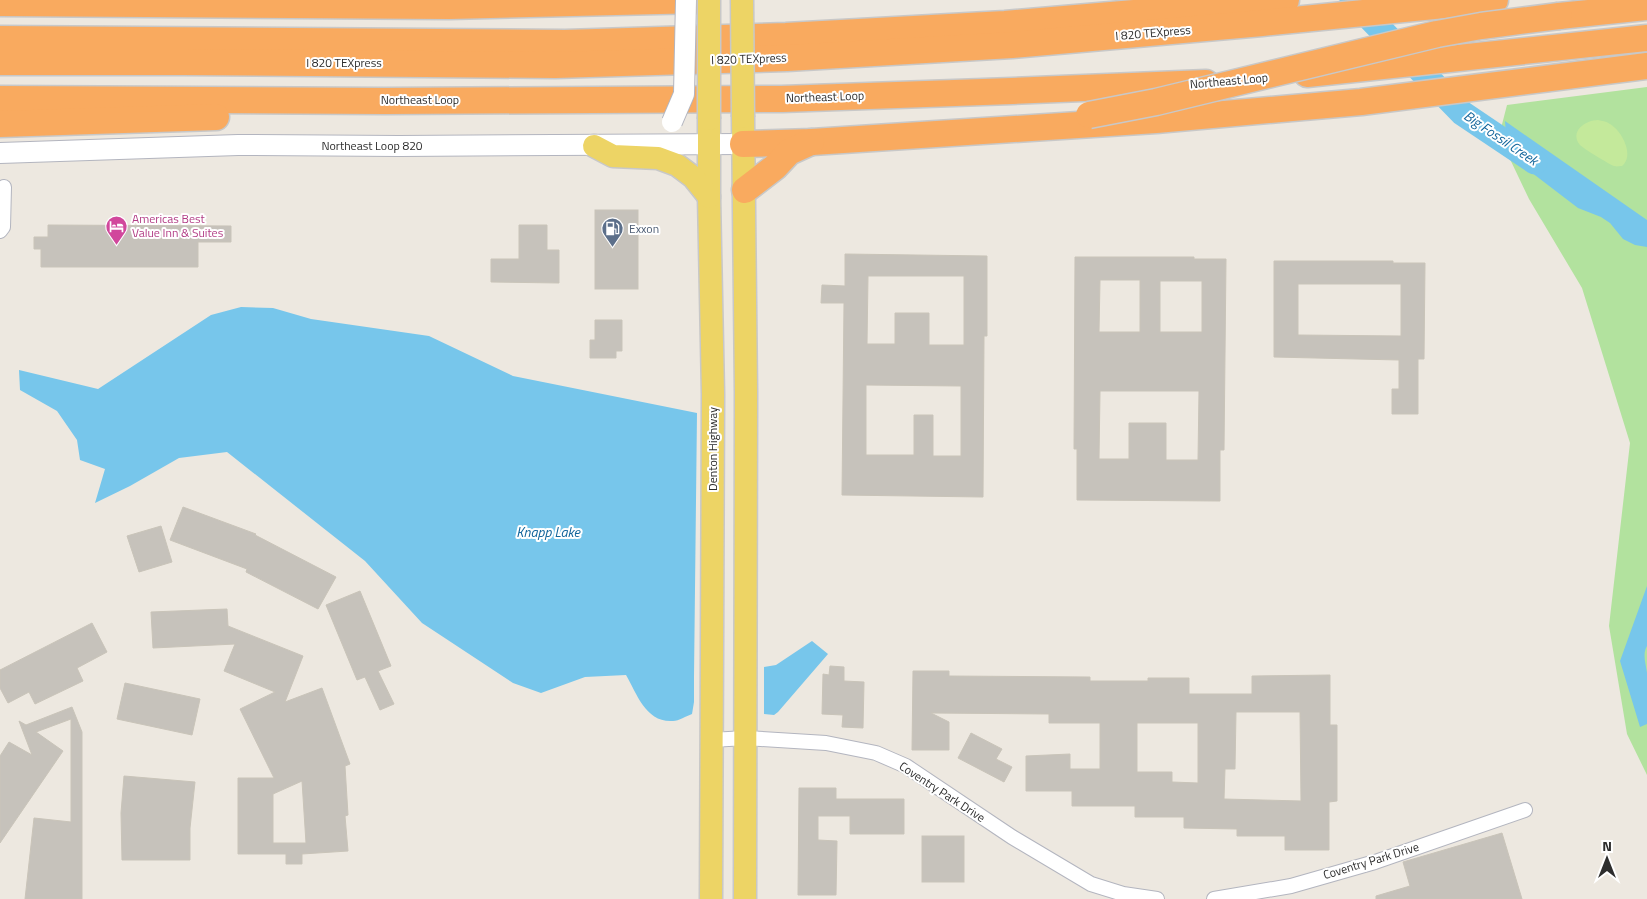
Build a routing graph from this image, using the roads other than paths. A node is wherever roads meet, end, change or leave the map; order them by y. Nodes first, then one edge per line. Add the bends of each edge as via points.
1 (424, 0) edge
2 (686, 0) edge
3 (702, 0) edge
4 (709, 0) edge
5 (742, 0) edge
6 (1286, 0) edge
7 (1495, 0) edge
8 (0, 3) edge
9 (449, 6) junction
10 (1647, 7) edge
11 (1647, 38) edge
12 (0, 39) edge
13 (0, 62) edge
14 (1647, 66) edge
15 (0, 99) edge
16 (385, 101) junction
17 (1089, 120) junction
18 (0, 124) edge
19 (812, 142) junction
20 (744, 144) junction
21 (642, 145) junction
22 (710, 145) junction
23 (594, 146) junction
24 (0, 153) edge
25 (4, 187) dead end
26 (745, 190) junction
27 (709, 197) junction
28 (0, 231) edge
29 (711, 294) junction
30 (745, 319) junction
31 (746, 738) junction
32 (711, 740) junction
33 (1526, 810) dead end
34 (711, 899) edge
35 (745, 899) edge
36 (1158, 899) edge
37 (1214, 899) edge

1 - 9 highway
2 - 21 main road, bridge via 684,94 672,122
3 - 9 highway
4 - 22 main road, Denton Highway, bridge
5 - 20 main road, bridge
6 - 12 highway, I 820 TEXpress via 995,24 786,36 594,42
7 - 13 highway, I 820 TEXpress via 1012,45 767,58 555,65
8 - 9 highway
10 - 17 highway, bridge via 1437,34
11 - 16 highway, Northeast Loop via 1189,84 792,98
14 - 17 highway via 1361,102
15 - 16 highway, Northeast Loop
16 - 18 highway via 356,112
17 - 19 highway via 1030,120 999,129
19 - 20 highway
19 - 26 highway via 789,152
20 - 22 main road, Northeast Loop 820
20 - 26 main road
21 - 22 main road, Northeast Loop 820
21 - 23 main road, Northeast Loop 820
22 - 27 main road, Denton Highway
23 - 24 main road, Northeast Loop 820 via 238,144
23 - 27 main road via 613,156 658,158 677,165 693,177
25 - 28 street via 3,227
26 - 30 main road
27 - 29 main road, Denton Highway
29 - 30 main road via 731,301
29 - 32 main road, Denton Highway
30 - 31 main road
31 - 32 street, Coventry Park Drive
31 - 35 main road
31 - 36 street, Coventry Park Drive via 826,743 876,753 906,766 1012,837 1091,884 1123,894
32 - 34 main road, Denton Highway
33 - 37 street, Coventry Park Drive via 1291,886

